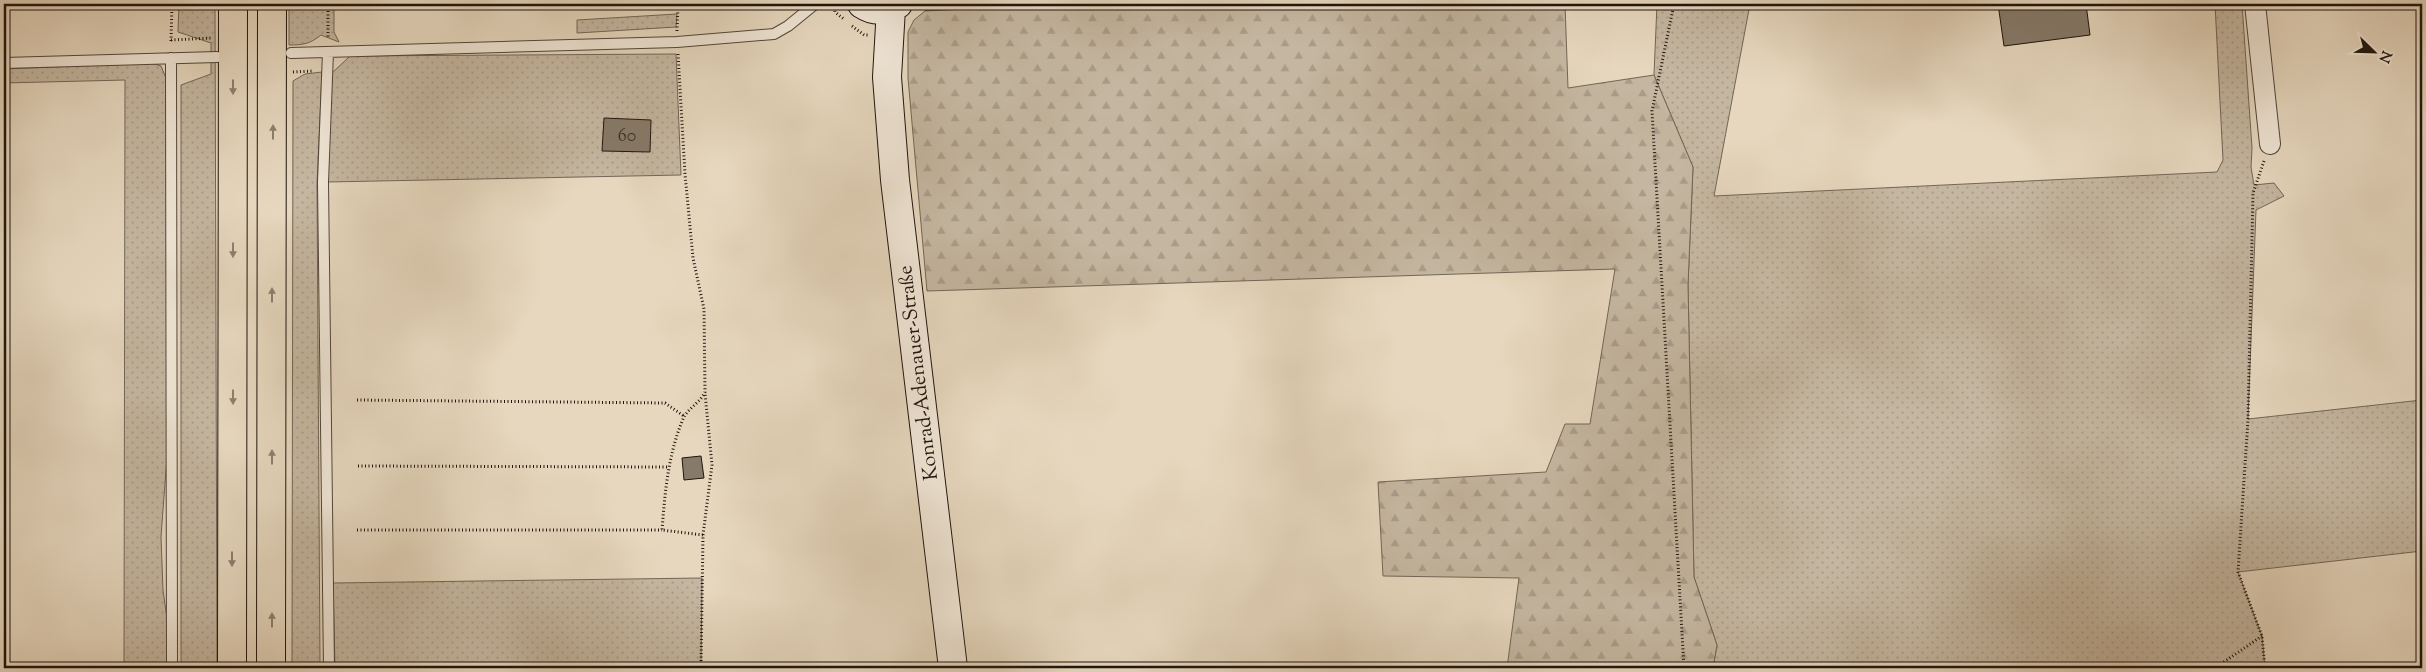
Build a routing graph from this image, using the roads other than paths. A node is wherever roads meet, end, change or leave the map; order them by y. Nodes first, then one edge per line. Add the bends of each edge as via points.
1 (233, 4) edge
2 (272, 4) edge
3 (806, 4) edge
4 (815, 4) edge
5 (2254, 4) edge
6 (881, 6) edge
7 (795, 20) junction
8 (225, 47) junction
9 (328, 52) junction
10 (291, 53) dead end
11 (171, 58) junction
12 (4, 63) edge
13 (2270, 144) road end
14 (172, 668) edge
15 (232, 668) edge
16 (272, 668) edge
17 (329, 668) edge
18 (953, 668) edge

1 - 8 highway
16 -> 2 highway
3 - 7 lane
4 - 7 lane
5 - 13 street
6 - 18 main road, Konrad-Adenauer-Straße via 895,180
7 - 9 lane via 774,34 678,42
8 - 11 lane
8 -> 15 highway
9 - 10 lane
9 - 17 lane via 323,182
11 - 12 lane
11 - 14 lane

